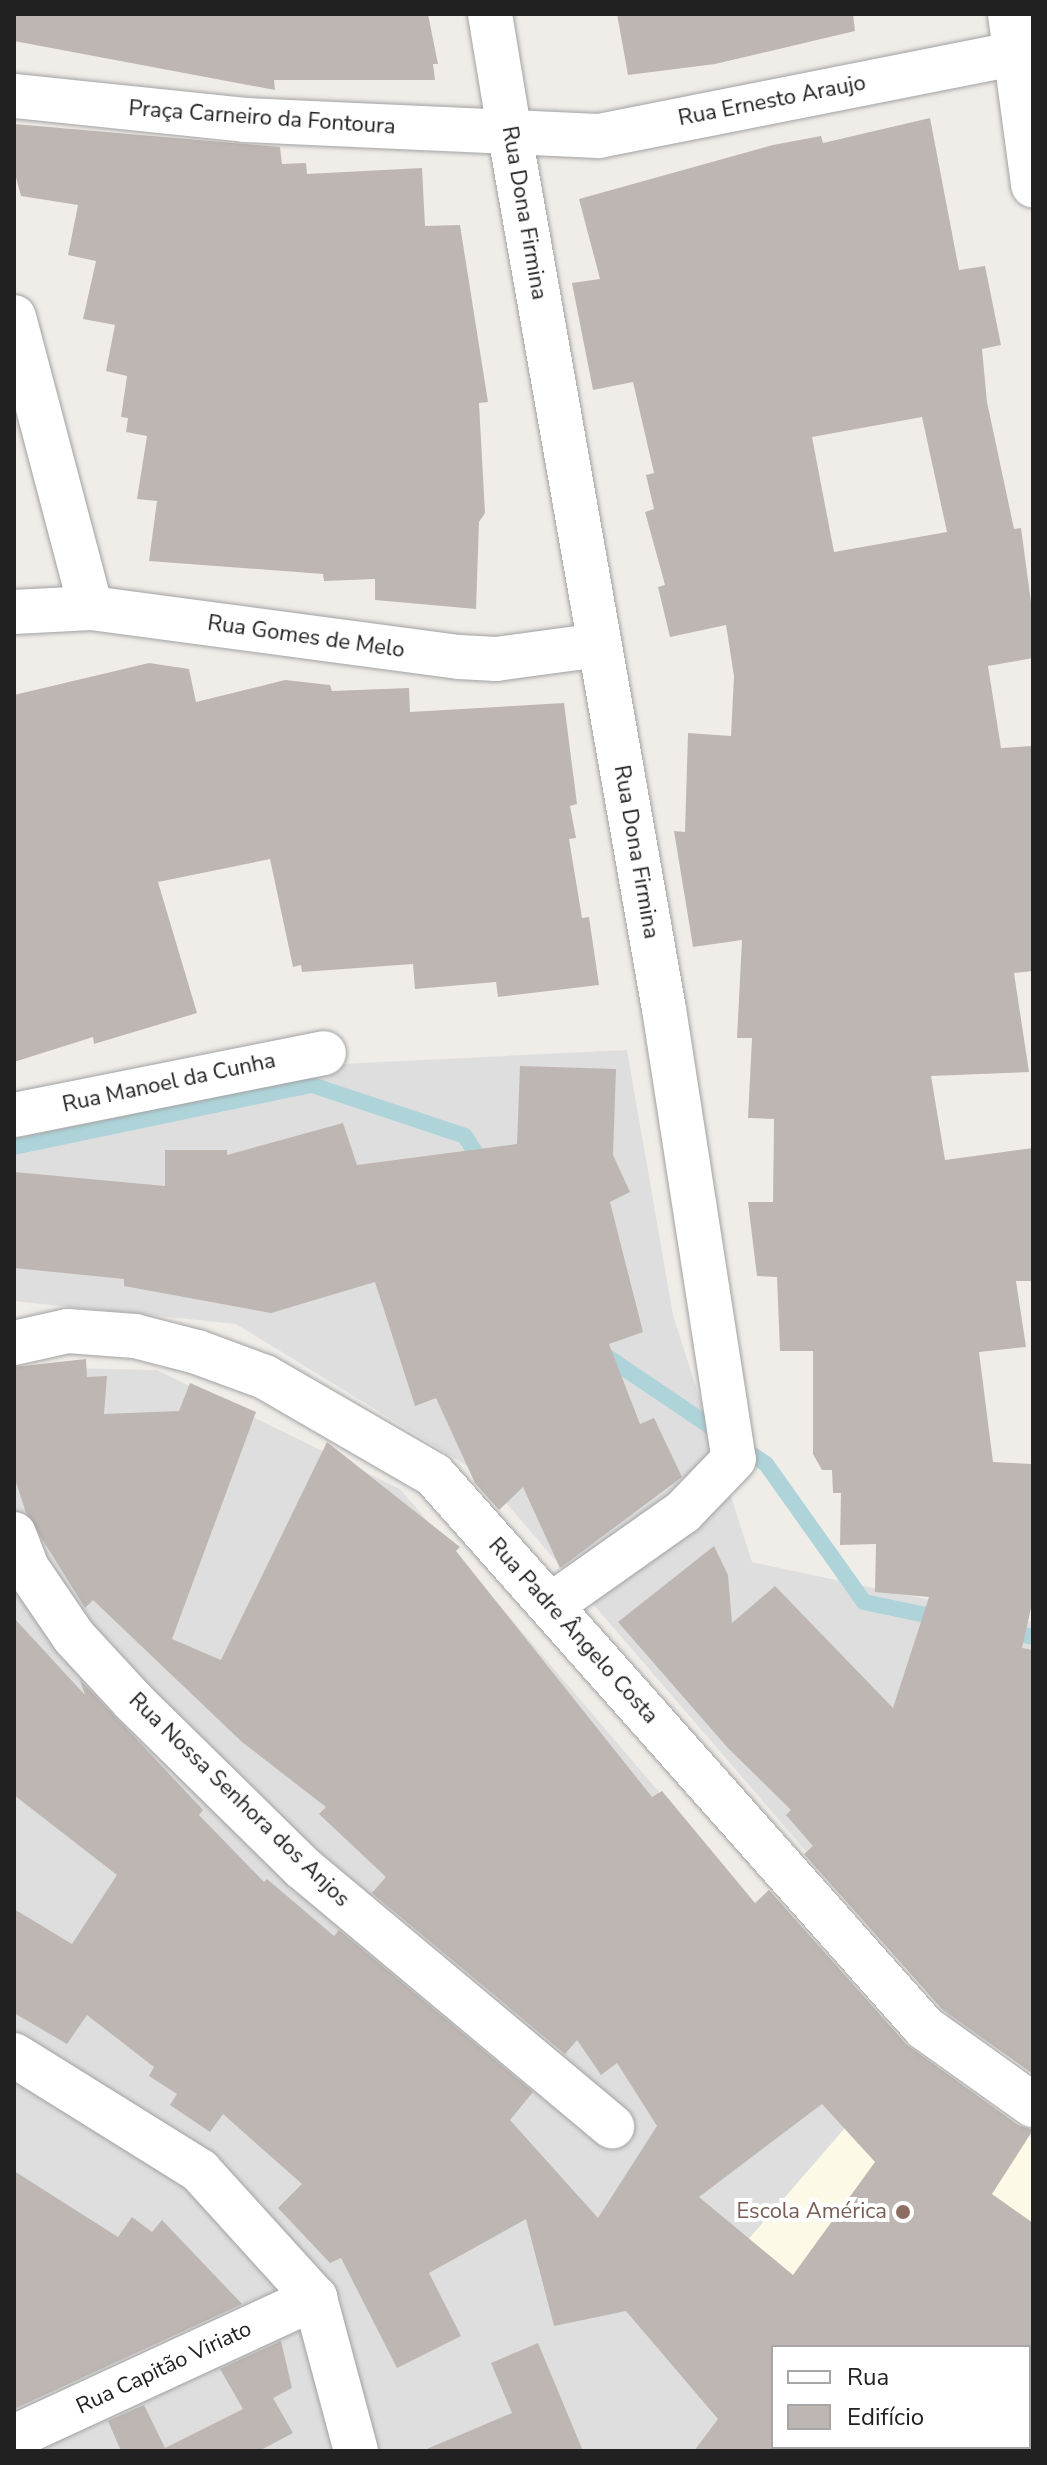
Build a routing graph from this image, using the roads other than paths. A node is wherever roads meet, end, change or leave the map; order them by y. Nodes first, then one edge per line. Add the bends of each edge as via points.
1 (490, 14) edge
2 (1020, 39) edge
3 (14, 96) edge
4 (510, 135) junction
5 (1033, 185) edge
6 (14, 317) edge
7 (91, 608) junction
8 (14, 612) edge
9 (599, 645) junction
10 (324, 1053) dead end
11 (14, 1115) edge
12 (14, 1343) edge
13 (14, 1534) edge
14 (551, 1605) junction
15 (14, 2055) edge
16 (1033, 2105) edge
17 (612, 2126) dead end
18 (315, 2298) junction
19 (14, 2437) edge
20 (356, 2451) edge

1 - 4 street, Rua Dona Firmina
2 - 4 street, Rua Ernesto Araujo via 599,136
2 - 5 street
3 - 4 street, Praça Carneiro da Fontoura via 245,120
4 - 9 street, Rua Dona Firmina
6 - 7 street
7 - 8 street, Rua Gomes de Melo
7 - 9 street, Rua Gomes de Melo via 459,657 496,659
9 - 14 street, Rua Dona Firmina via 732,1439 683,1512
10 - 11 street, Rua Manoel da Cunha
12 - 14 street, Rua Padre Ângelo Costa via 68,1331 135,1336 265,1377 434,1475
13 - 17 street, Rua Nossa Senhora dos Anjos via 27,1568 74,1637 133,1701 303,1868
14 - 16 street, Rua Padre Ângelo Costa via 925,2028
15 - 18 street via 200,2171
18 - 19 street, Rua Capitão Viriato
18 - 20 street

